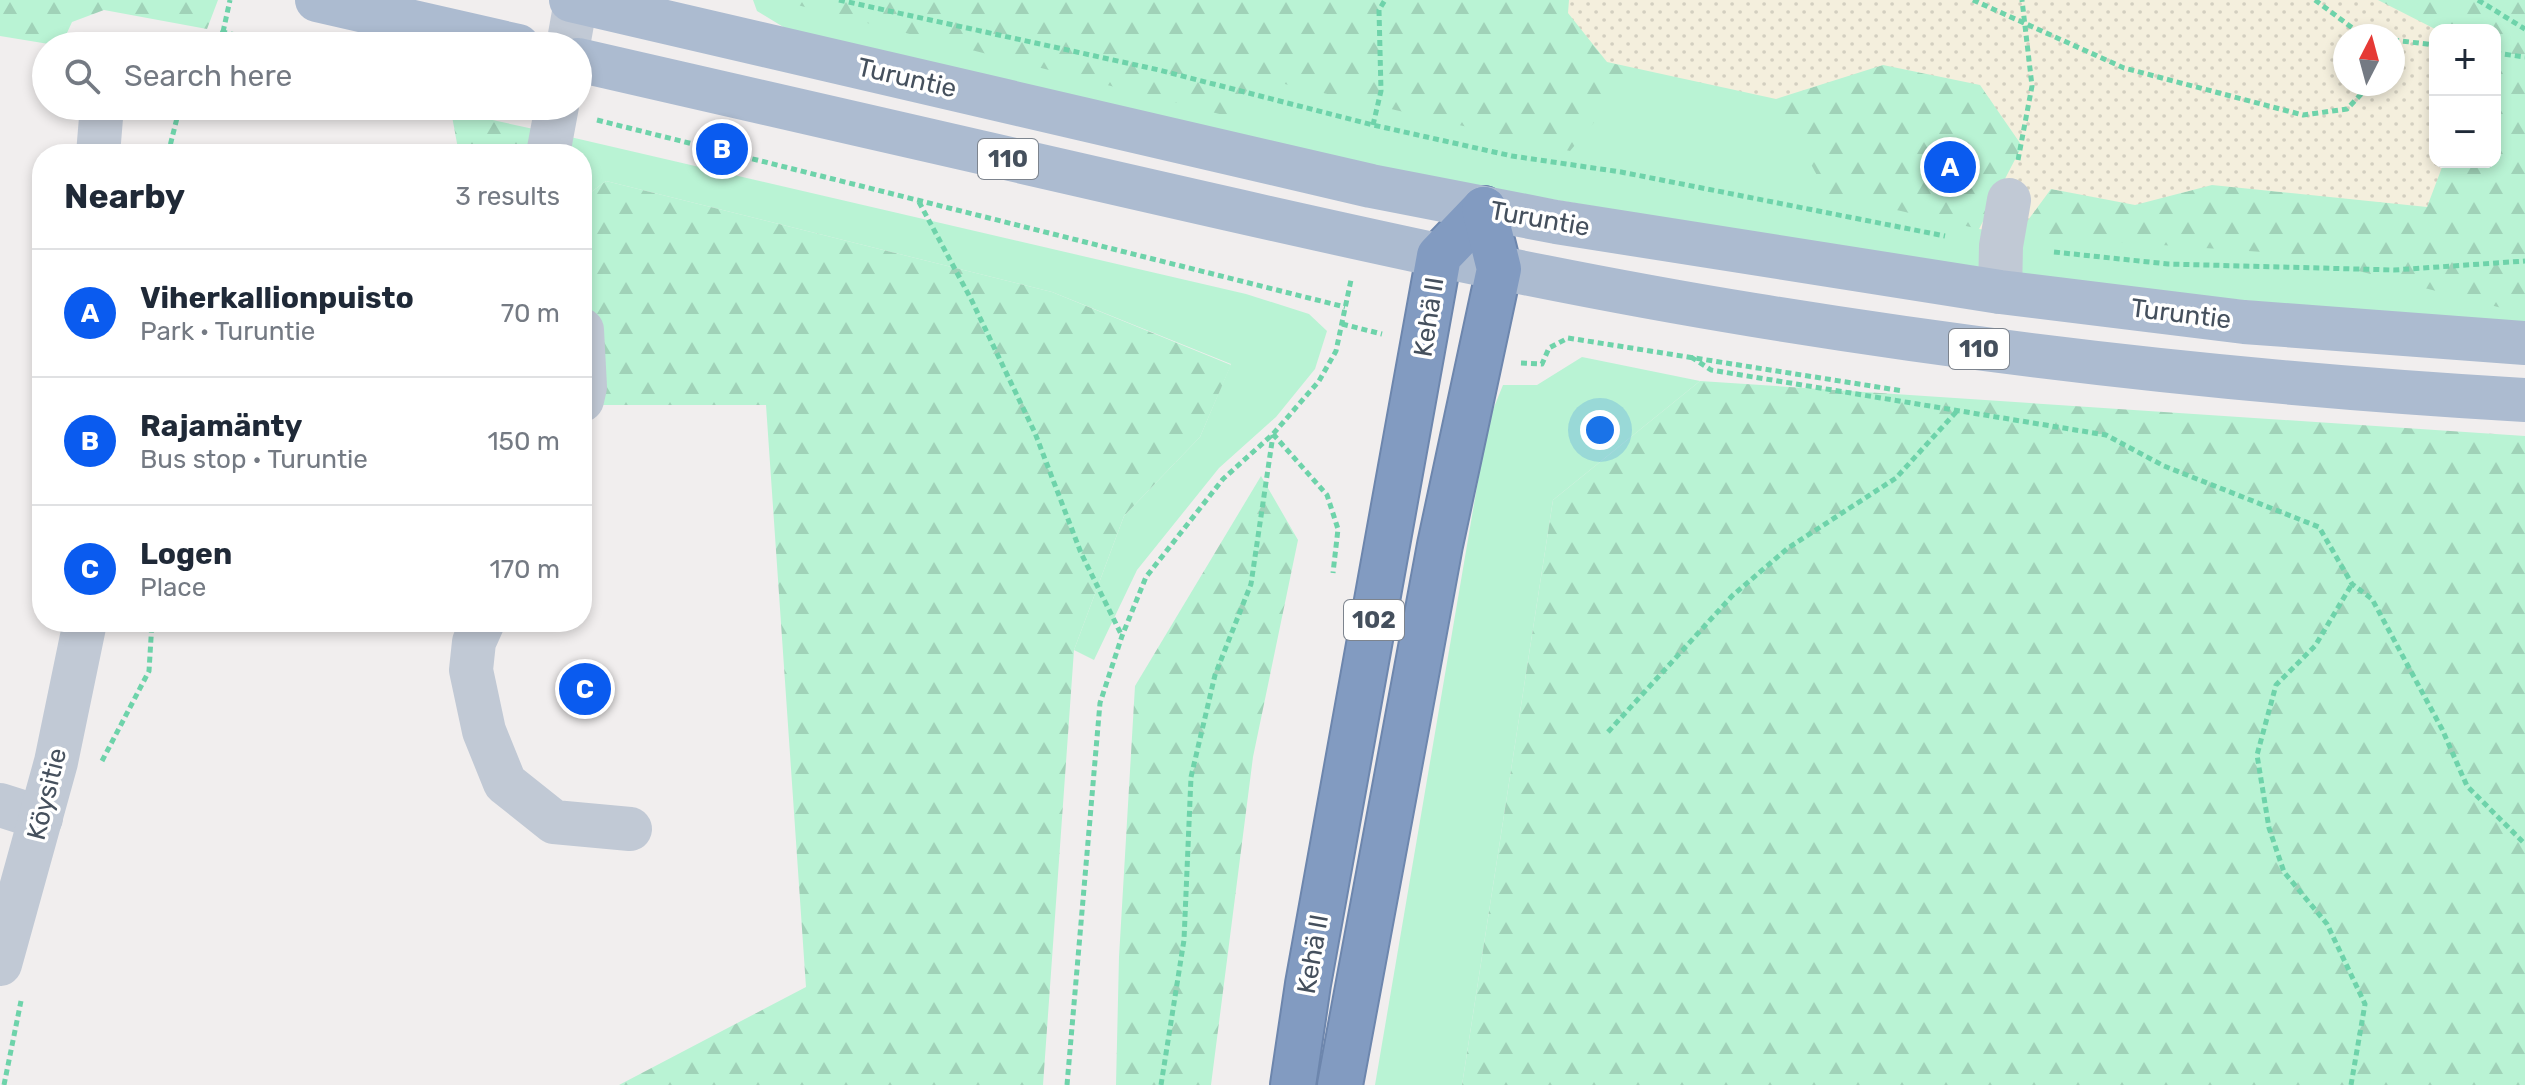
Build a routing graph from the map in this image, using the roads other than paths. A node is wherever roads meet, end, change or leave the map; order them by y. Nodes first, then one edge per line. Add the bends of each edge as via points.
1 (317, 0) edge
2 (574, 1) edge
3 (457, 32) edge
4 (570, 32) edge
5 (592, 63) edge
6 (101, 120) edge
7 (554, 120) edge
8 (99, 144) edge
9 (550, 144) edge
10 (2009, 200) road end
11 (1484, 209) junction
12 (1439, 256) junction
13 (1499, 269) junction
14 (2000, 292) junction
15 (2525, 343) edge
16 (2525, 400) edge
17 (83, 632) edge
18 (478, 632) edge
19 (0, 805) edge
20 (41, 818) junction
21 (630, 829) dead end
22 (0, 964) edge
23 (1293, 1085) edge
24 (1340, 1085) edge

1 - 3 main road
2 - 4 street
2 - 11 main road, Turuntie / 110
5 - 12 main road, 110
6 - 8 street
7 - 9 street
10 - 14 street
11 - 12 highway, Kehä II
11 - 13 highway, Kehä II / 102
11 - 14 main road, Turuntie / 110
12 - 13 main road, 110
12 - 23 highway, Kehä II / 102
13 - 16 main road, 110 via 1997,352 2368,391
13 - 24 highway, Kehä II / 102 via 1437,561
14 - 15 main road, Turuntie / 110 via 2244,322
17 - 20 street, Köysitie
18 - 21 street via 471,670 484,731 505,783 554,822
19 - 20 street
20 - 22 street, Köysitie

